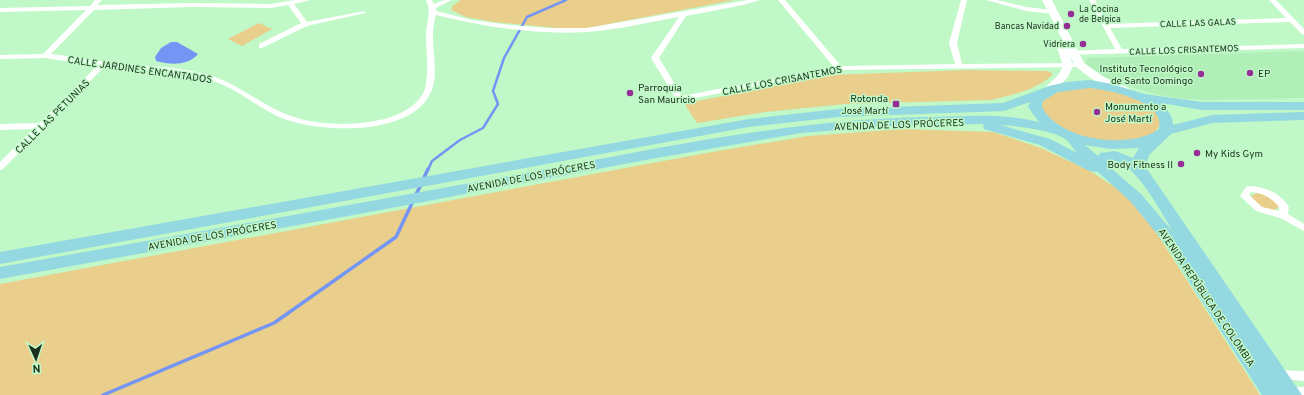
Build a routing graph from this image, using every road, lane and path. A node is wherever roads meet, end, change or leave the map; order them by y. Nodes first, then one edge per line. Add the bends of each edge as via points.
1 (99, 0) edge
2 (307, 0) edge
3 (429, 0) edge
4 (449, 0) edge
5 (757, 0) edge
6 (781, 0) edge
7 (964, 0) edge
8 (989, 0) edge
9 (1041, 0) edge
10 (1047, 0) edge
11 (1092, 0) edge
12 (1272, 0) edge
13 (290, 4) junction
14 (92, 8) junction
15 (0, 10) edge
16 (433, 10) junction
17 (363, 12) dead end
18 (1050, 12) junction
19 (684, 14) junction
20 (1290, 20) junction
21 (305, 24) junction
22 (1106, 26) junction
23 (1304, 33) edge
24 (262, 46) dead end
25 (1304, 46) edge
26 (1120, 52) junction
27 (1069, 53) junction
28 (45, 56) junction
29 (0, 57) edge
30 (103, 64) junction
31 (1080, 65) junction
32 (960, 66) junction
33 (1068, 66) junction
34 (839, 68) junction
35 (1047, 91) junction
36 (1133, 94) junction
37 (1174, 103) junction
38 (1008, 106) junction
39 (1304, 106) edge
40 (1304, 116) edge
41 (1005, 120) junction
42 (962, 121) junction
43 (1199, 121) junction
44 (41, 126) junction
45 (0, 127) edge
46 (1165, 132) junction
47 (1067, 134) junction
48 (0, 167) edge
49 (1105, 169) junction
50 (1140, 170) junction
51 (465, 182) junction
52 (1118, 182) junction
53 (1283, 216) dead end
54 (1304, 228) edge
55 (0, 258) edge
56 (0, 273) edge
57 (1278, 375) junction
58 (1304, 376) edge
59 (1295, 393) edge
60 (1273, 395) edge

1 - 14 street
2 - 13 street
3 - 16 street
4 - 16 street
5 - 19 street
6 - 34 street
7 - 32 street via 953,43
8 - 18 street
9 - 18 main road
10 - 18 main road
11 - 22 street
12 - 20 street
13 - 14 street
13 - 21 street
14 - 15 street
14 - 28 street
16 - 19 street via 464,21 496,26 573,30
16 - 30 street, CALLE JARDINES ENCANTADOS via 429,35 431,72 426,96 402,115 369,124 312,124 282,115 218,79 180,72
17 - 21 street
18 - 27 main road
19 - 34 street, CALLE LOS CRISANTEMOS via 656,58 680,99
20 - 22 street, CALLE LAS GALAS
20 - 23 street
21 - 24 street
22 - 26 street
25 - 26 street, CALLE LOS CRISANTEMOS
26 - 27 street, CALLE LOS CRISANTEMOS
27 - 31 main road
27 - 33 main road
28 - 29 street, CALLE JARDINES ENCANTADOS
28 - 30 street, CALLE JARDINES ENCANTADOS
30 - 44 street, CALLE LAS PETUNIAS
31 - 33 street, CALLE LOS CRISANTEMOS
31 - 36 main road via 1100,80
32 - 33 street, CALLE LOS CRISANTEMOS
32 - 34 street, CALLE LOS CRISANTEMOS
33 - 35 main road via 1064,76
35 - 36 main road via 1068,85 1090,84 1114,87
35 - 38 main road, AVENIDA DE LOS PRÓCERES
35 - 47 main road via 1035,101 1036,109 1046,122
36 - 37 main road
36 - 46 main road via 1150,102 1162,112 1168,125
37 - 39 main road via 1219,107
37 - 43 main road via 1174,109 1181,115
38 - 41 main road via 1020,107 1026,114 1020,118
38 - 51 main road, AVENIDA DE LOS PRÓCERES via 838,112 749,123
40 - 43 main road
41 - 42 main road, AVENIDA DE LOS PRÓCERES
41 - 47 main road, AVENIDA DE LOS PRÓCERES via 1038,125
42 - 51 main road, AVENIDA DE LOS PRÓCERES via 886,122 802,129
42 - 52 main road via 990,126 1045,142
43 - 46 main road
44 - 45 street
44 - 48 street, CALLE LAS PETUNIAS
46 - 47 main road via 1144,142 1118,144 1090,142
46 - 50 main road via 1140,157
47 - 49 main road, AVENIDA REPÚBLICA DE COLOMBIA
49 - 50 main road via 1105,156 1110,156 1122,157
49 - 52 main road, AVENIDA REPÚBLICA DE COLOMBIA
50 - 57 main road, AVENIDA REPÚBLICA DE COLOMBIA
51 - 55 main road, AVENIDA DE LOS PRÓCERES via 369,191
51 - 56 main road, AVENIDA DE LOS PRÓCERES via 370,207
52 - 60 main road, AVENIDA REPÚBLICA DE COLOMBIA via 1136,198 1171,240
53 - 54 street
57 - 58 street
57 - 59 main road, AVENIDA REPÚBLICA DE COLOMBIA

